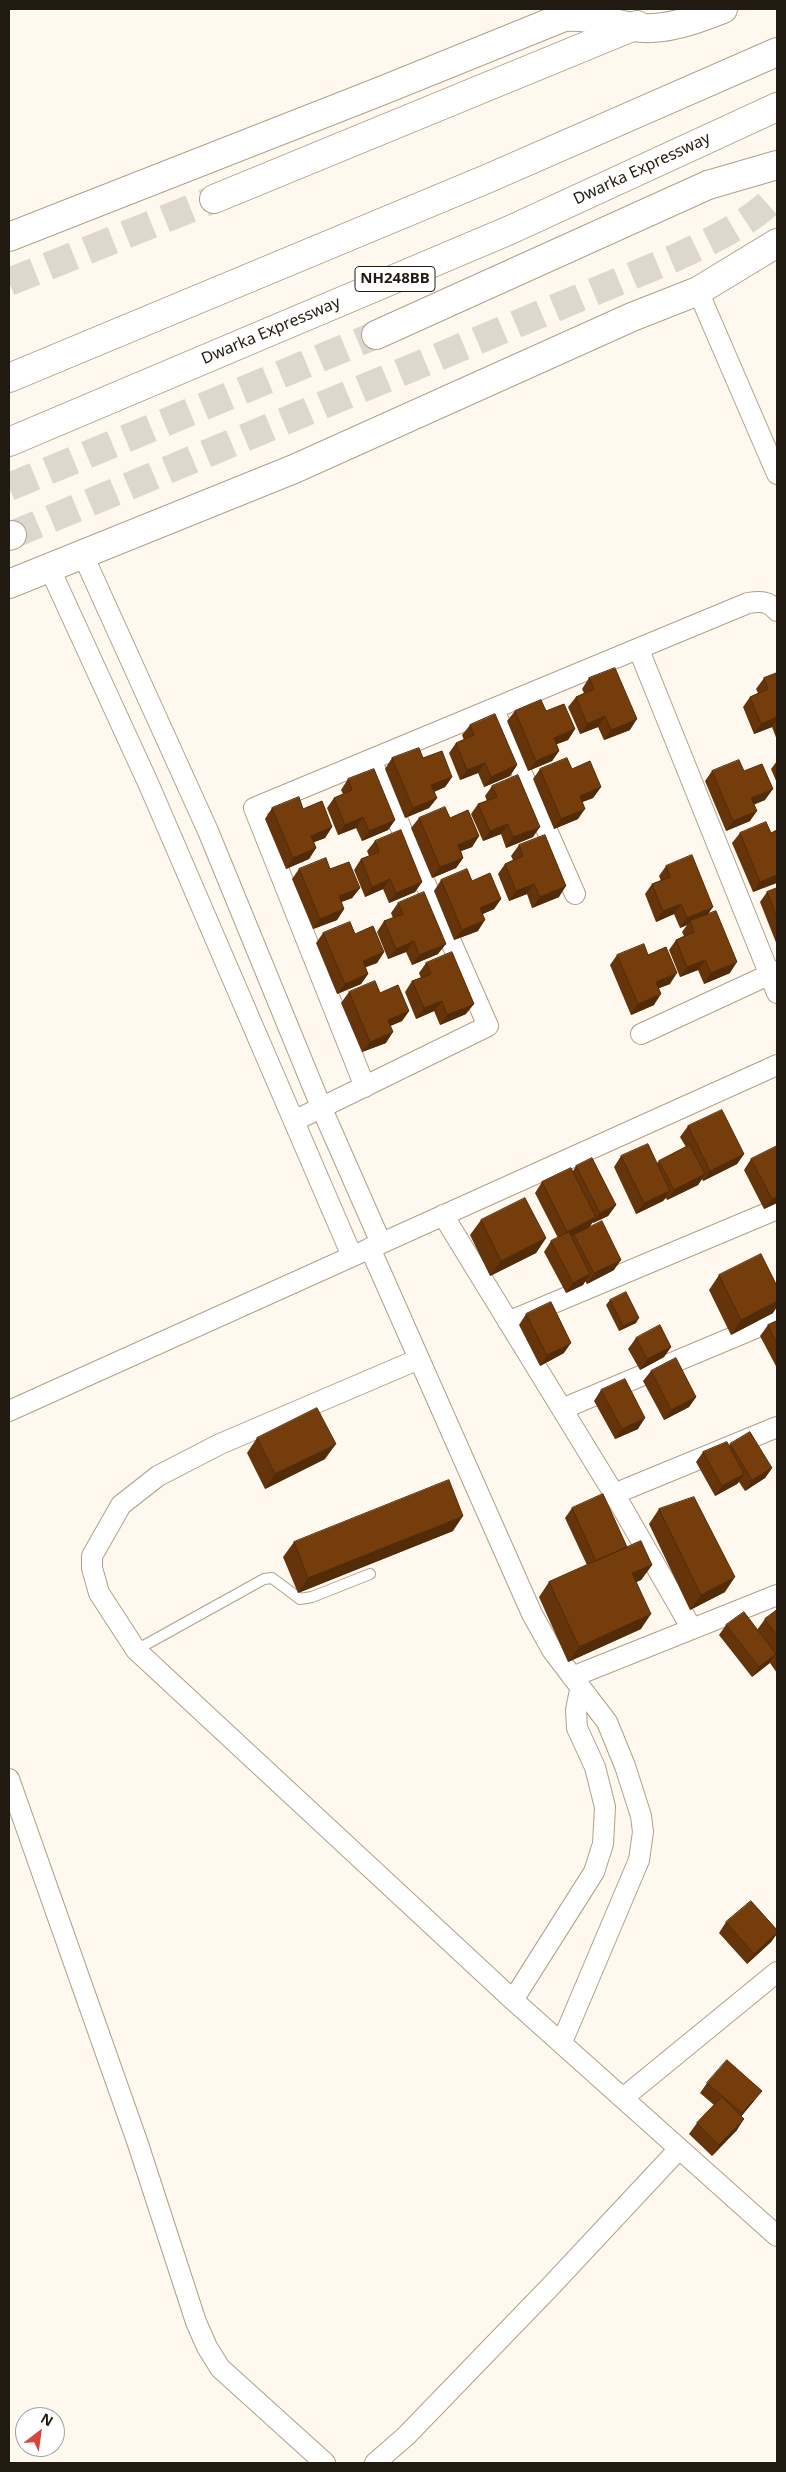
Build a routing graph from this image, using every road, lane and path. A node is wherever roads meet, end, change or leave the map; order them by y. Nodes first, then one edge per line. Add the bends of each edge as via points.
1 (670, 9) edge
2 (723, 9) edge
3 (634, 27) junction
4 (777, 52) edge
5 (777, 107) edge
6 (777, 164) edge
7 (214, 199) tunnel mouth
8 (9, 237) edge
9 (777, 243) edge
10 (698, 291) junction
11 (376, 335) tunnel mouth
12 (9, 378) edge
13 (9, 442) edge
14 (777, 474) edge
15 (83, 555) junction
16 (49, 567) junction
17 (9, 584) edge
18 (777, 611) edge
19 (639, 650) junction
20 (494, 710) junction
21 (371, 760) junction
22 (576, 894) dead end
23 (773, 972) edge
24 (777, 993) edge
25 (641, 1034) dead end
26 (777, 1065) edge
27 (365, 1087) junction
28 (322, 1109) junction
29 (294, 1121) junction
30 (777, 1209) edge
31 (443, 1215) junction
32 (376, 1245) junction
33 (352, 1256) junction
34 (777, 1319) edge
35 (508, 1322) junction
36 (419, 1359) junction
37 (562, 1409) junction
38 (9, 1411) edge
39 (777, 1427) edge
40 (614, 1494) junction
41 (370, 1574) dead end
42 (777, 1595) edge
43 (692, 1629) junction
44 (136, 1650) junction
45 (576, 1684) junction
46 (9, 1779) edge
47 (777, 1972) edge
48 (513, 2000) junction
49 (562, 2042) junction
50 (623, 2098) junction
51 (679, 2149) junction
52 (776, 2234) edge
53 (325, 2463) edge
54 (375, 2463) edge

1 - 3 highway
2 - 3 highway via 701,18 657,28
3 - 7 highway
3 - 8 highway via 583,15 564,17
4 - 12 highway via 489,178
5 - 13 highway, Dwarka Expressway / NH248BB via 510,230
6 - 11 highway via 708,185
9 - 10 highway
10 - 14 street
10 - 15 highway via 294,469
15 - 16 highway
15 - 28 street via 208,830
16 - 17 highway
16 - 29 street via 150,785
18 - 19 street via 771,604 748,603
19 - 20 street
19 - 23 street
20 - 21 street
20 - 22 street
21 - 27 street via 254,808
21 - 27 street via 488,1026
23 - 24 street
23 - 25 street
26 - 31 street
27 - 28 street
28 - 29 street
28 - 32 street
29 - 33 street
30 - 35 street
31 - 32 street
31 - 35 street
32 - 33 street
32 - 36 street
33 - 38 street
34 - 37 street
35 - 37 street
36 - 44 street via 220,1444 158,1476 121,1506 92,1556 92,1568 99,1593
36 - 45 street via 532,1614
37 - 40 street
39 - 40 street
40 - 43 street
41 - 44 lane via 300,1599 272,1578 264,1579
42 - 43 street
43 - 45 street
44 - 48 street
45 - 48 street via 577,1728 604,1801 603,1844 594,1872
45 - 49 street via 607,1722 625,1766 643,1832 639,1860 629,1887
46 - 53 street via 203,2339 220,2368
47 - 50 street
48 - 49 street
49 - 50 street
50 - 51 street
51 - 52 street
51 - 54 street via 523,2316 406,2436

